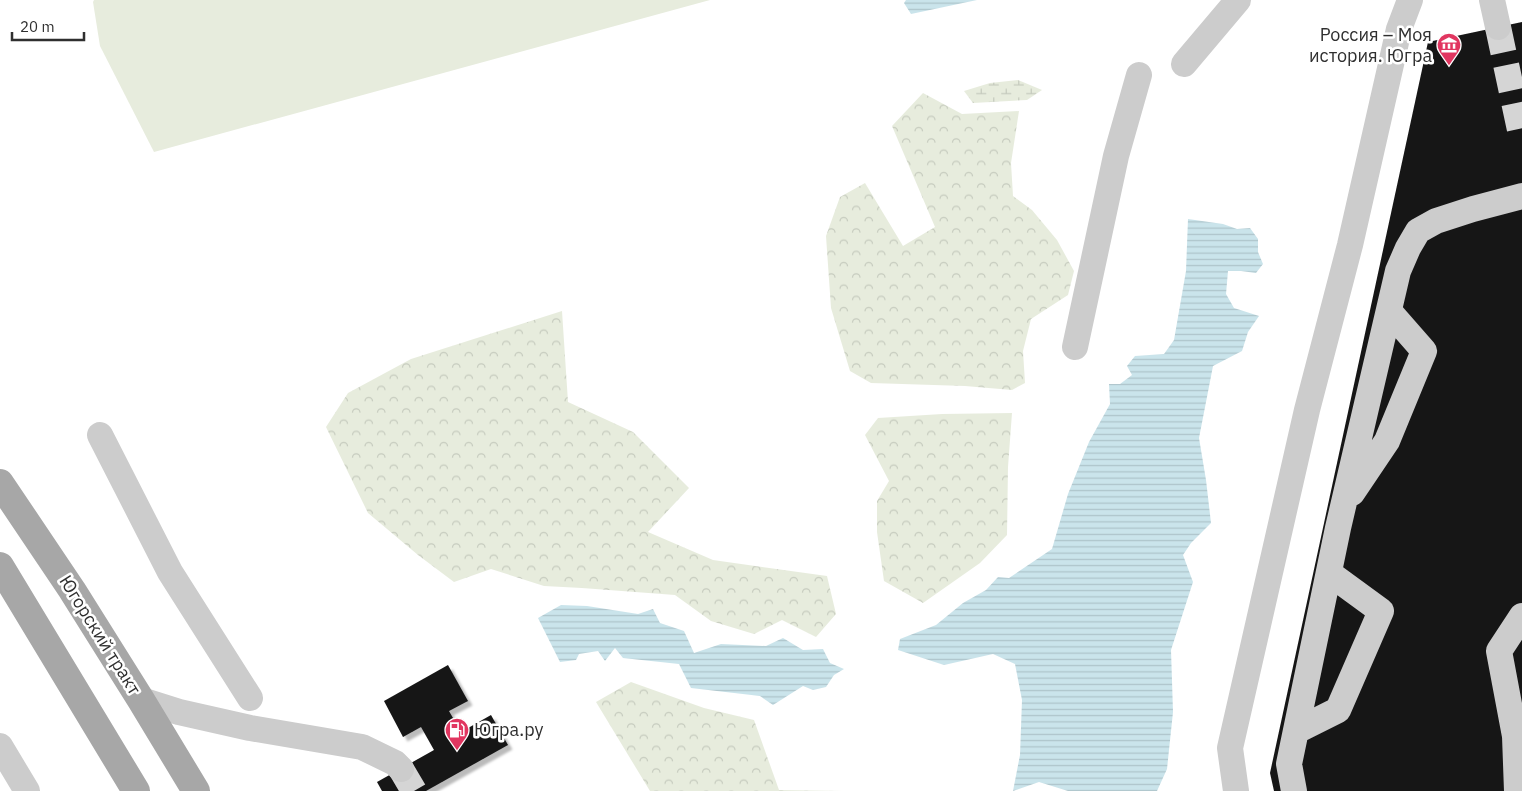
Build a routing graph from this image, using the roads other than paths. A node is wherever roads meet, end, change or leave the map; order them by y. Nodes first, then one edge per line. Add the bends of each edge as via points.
1 (1238, 0) edge
2 (1410, 0) edge
3 (1492, 0) edge
4 (1498, 27) tunnel mouth
5 (1184, 64) dead end
6 (1139, 75) dead end
7 (1522, 196) edge
8 (1389, 311) junction
9 (1076, 347) dead end
10 (100, 435) dead end
11 (0, 483) edge
12 (1344, 506) junction
13 (0, 566) edge
14 (1329, 573) junction
15 (1522, 616) edge
16 (250, 698) dead end
17 (141, 700) junction
18 (1296, 731) junction
19 (0, 746) edge
20 (401, 769) tunnel mouth
21 (27, 791) edge
22 (136, 791) edge
23 (196, 791) edge
24 (1236, 791) edge
25 (1294, 791) edge
26 (1517, 791) edge

1 - 5 street
2 - 24 street via 1399,29 1350,245 1307,410 1230,748
3 - 4 street
6 - 9 street via 1116,156
7 - 8 street via 1436,221 1418,231 1398,271
8 - 12 street
8 - 12 street via 1424,350 1387,441
10 - 16 street via 170,572
11 - 17 main road, Югорский тракт
12 - 14 street
13 - 22 main road
14 - 18 street
14 - 18 street via 1381,612 1338,710
15 - 26 street via 1499,651 1515,736
17 - 20 street via 250,728 362,747
17 - 23 main road, Югорский тракт
18 - 25 street via 1289,764
19 - 21 street

